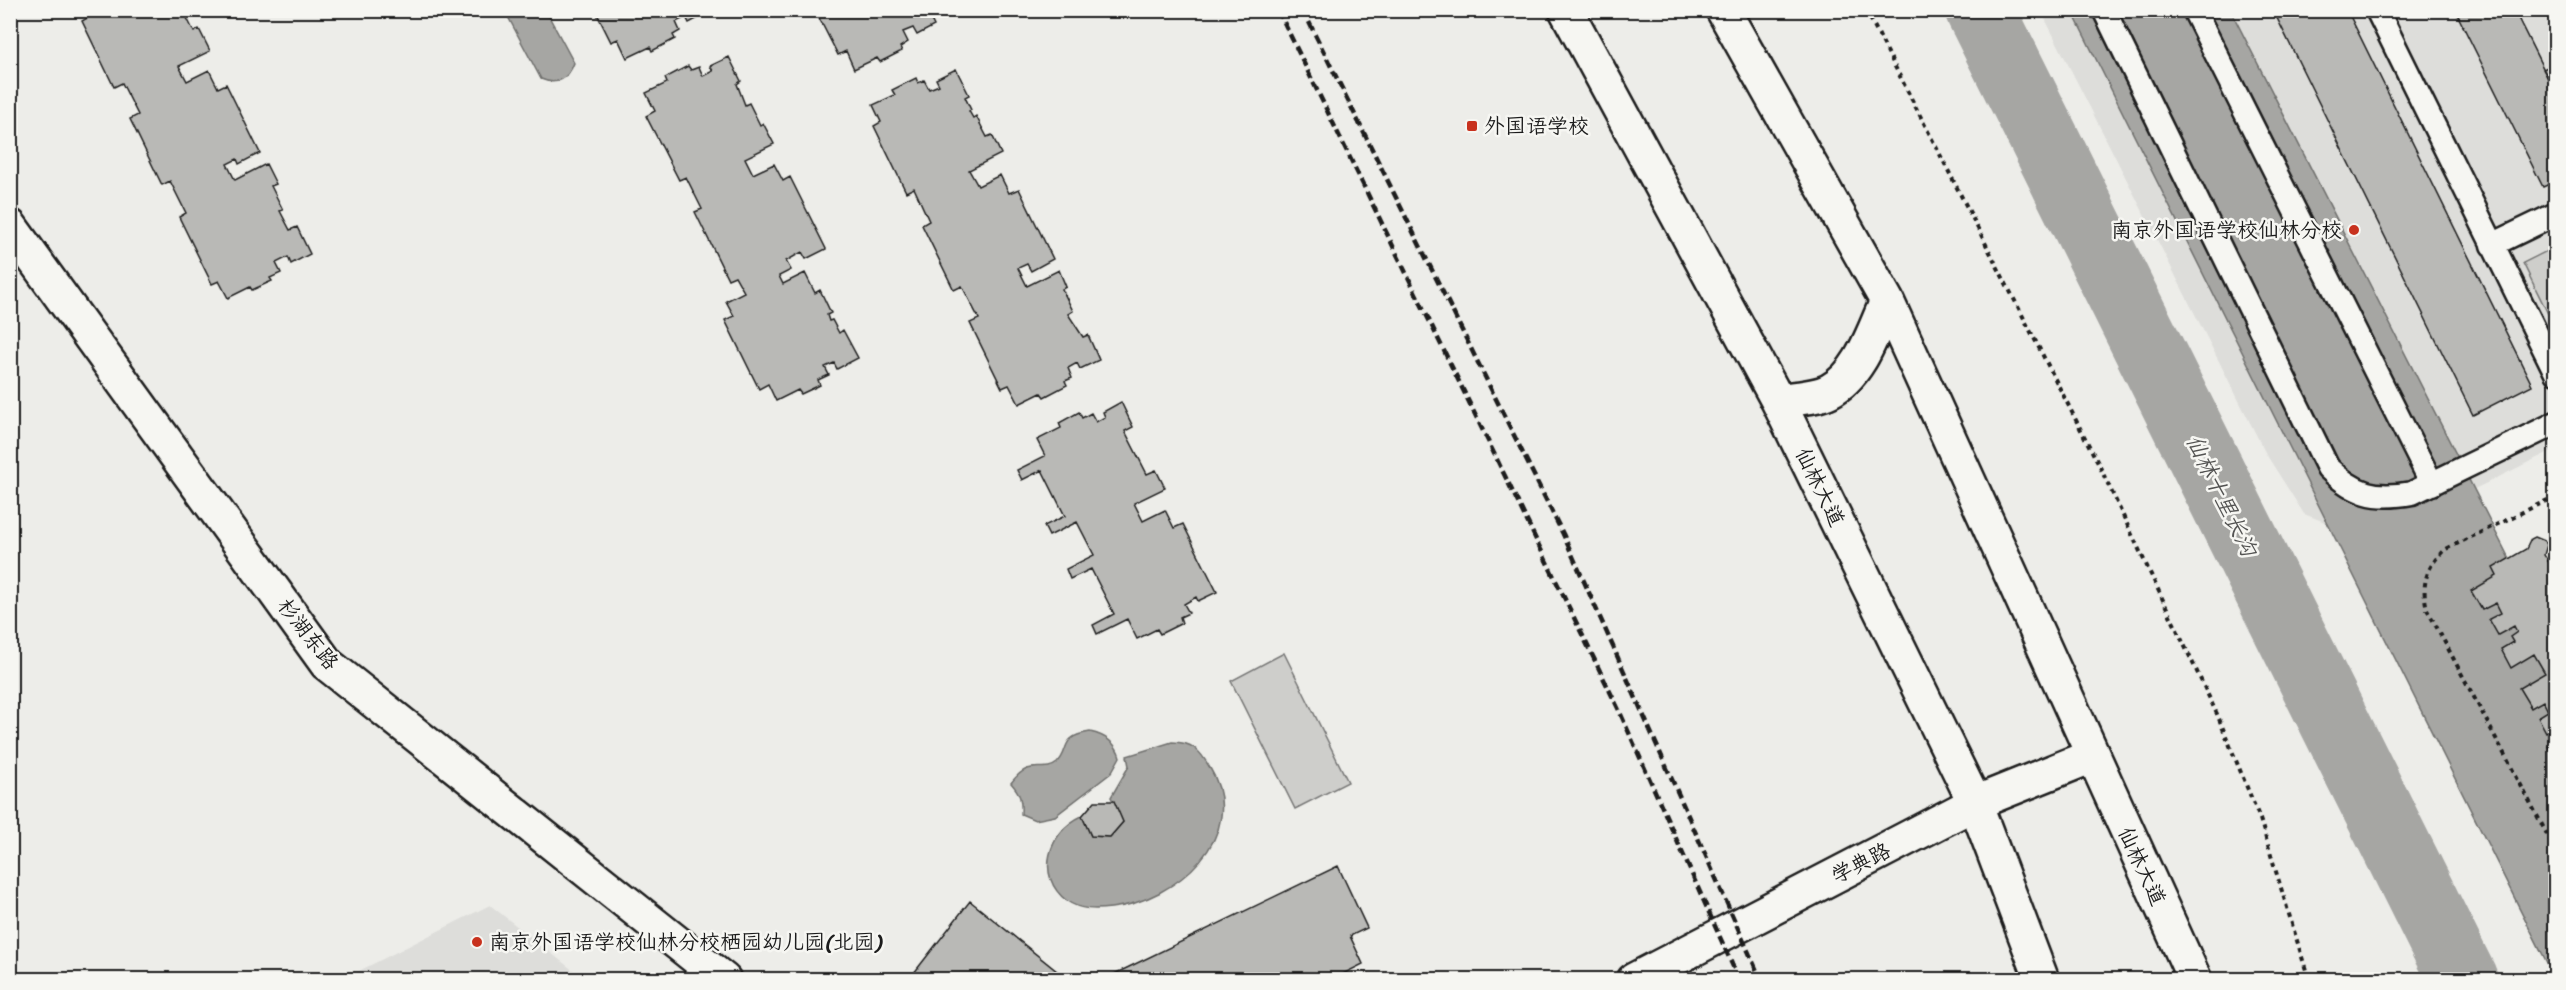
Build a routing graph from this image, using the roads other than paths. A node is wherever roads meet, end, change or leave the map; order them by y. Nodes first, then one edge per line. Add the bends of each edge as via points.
1 (1566, 10) edge
2 (1723, 10) edge
3 (2104, 10) edge
4 (2194, 10) edge
5 (2377, 10) edge
6 (2556, 214) edge
7 (10, 226) edge
8 (2493, 245) junction
9 (1887, 301) junction
10 (2556, 373) edge
11 (1778, 401) junction
12 (2556, 423) edge
13 (2432, 484) junction
14 (2092, 756) junction
15 (1976, 803) junction
16 (724, 980) edge
17 (1634, 980) edge
18 (2042, 980) edge
19 (2195, 980) edge

1 - 11 main road, 仙林大道
2 - 9 main road, 仙林大道
3 - 13 lane via 2328,468 2357,491 2375,496 2394,497
4 - 13 lane
5 - 8 lane
6 - 8 lane
7 - 16 main road, 杉湖东路 via 327,664
8 - 10 lane
9 - 11 main road via 1851,373 1828,392
9 - 14 main road, 仙林大道
11 - 15 main road, 仙林大道
12 - 13 lane
14 - 15 main road, 学典路
14 - 19 main road, 仙林大道
15 - 17 main road, 学典路
15 - 18 main road, 仙林大道

